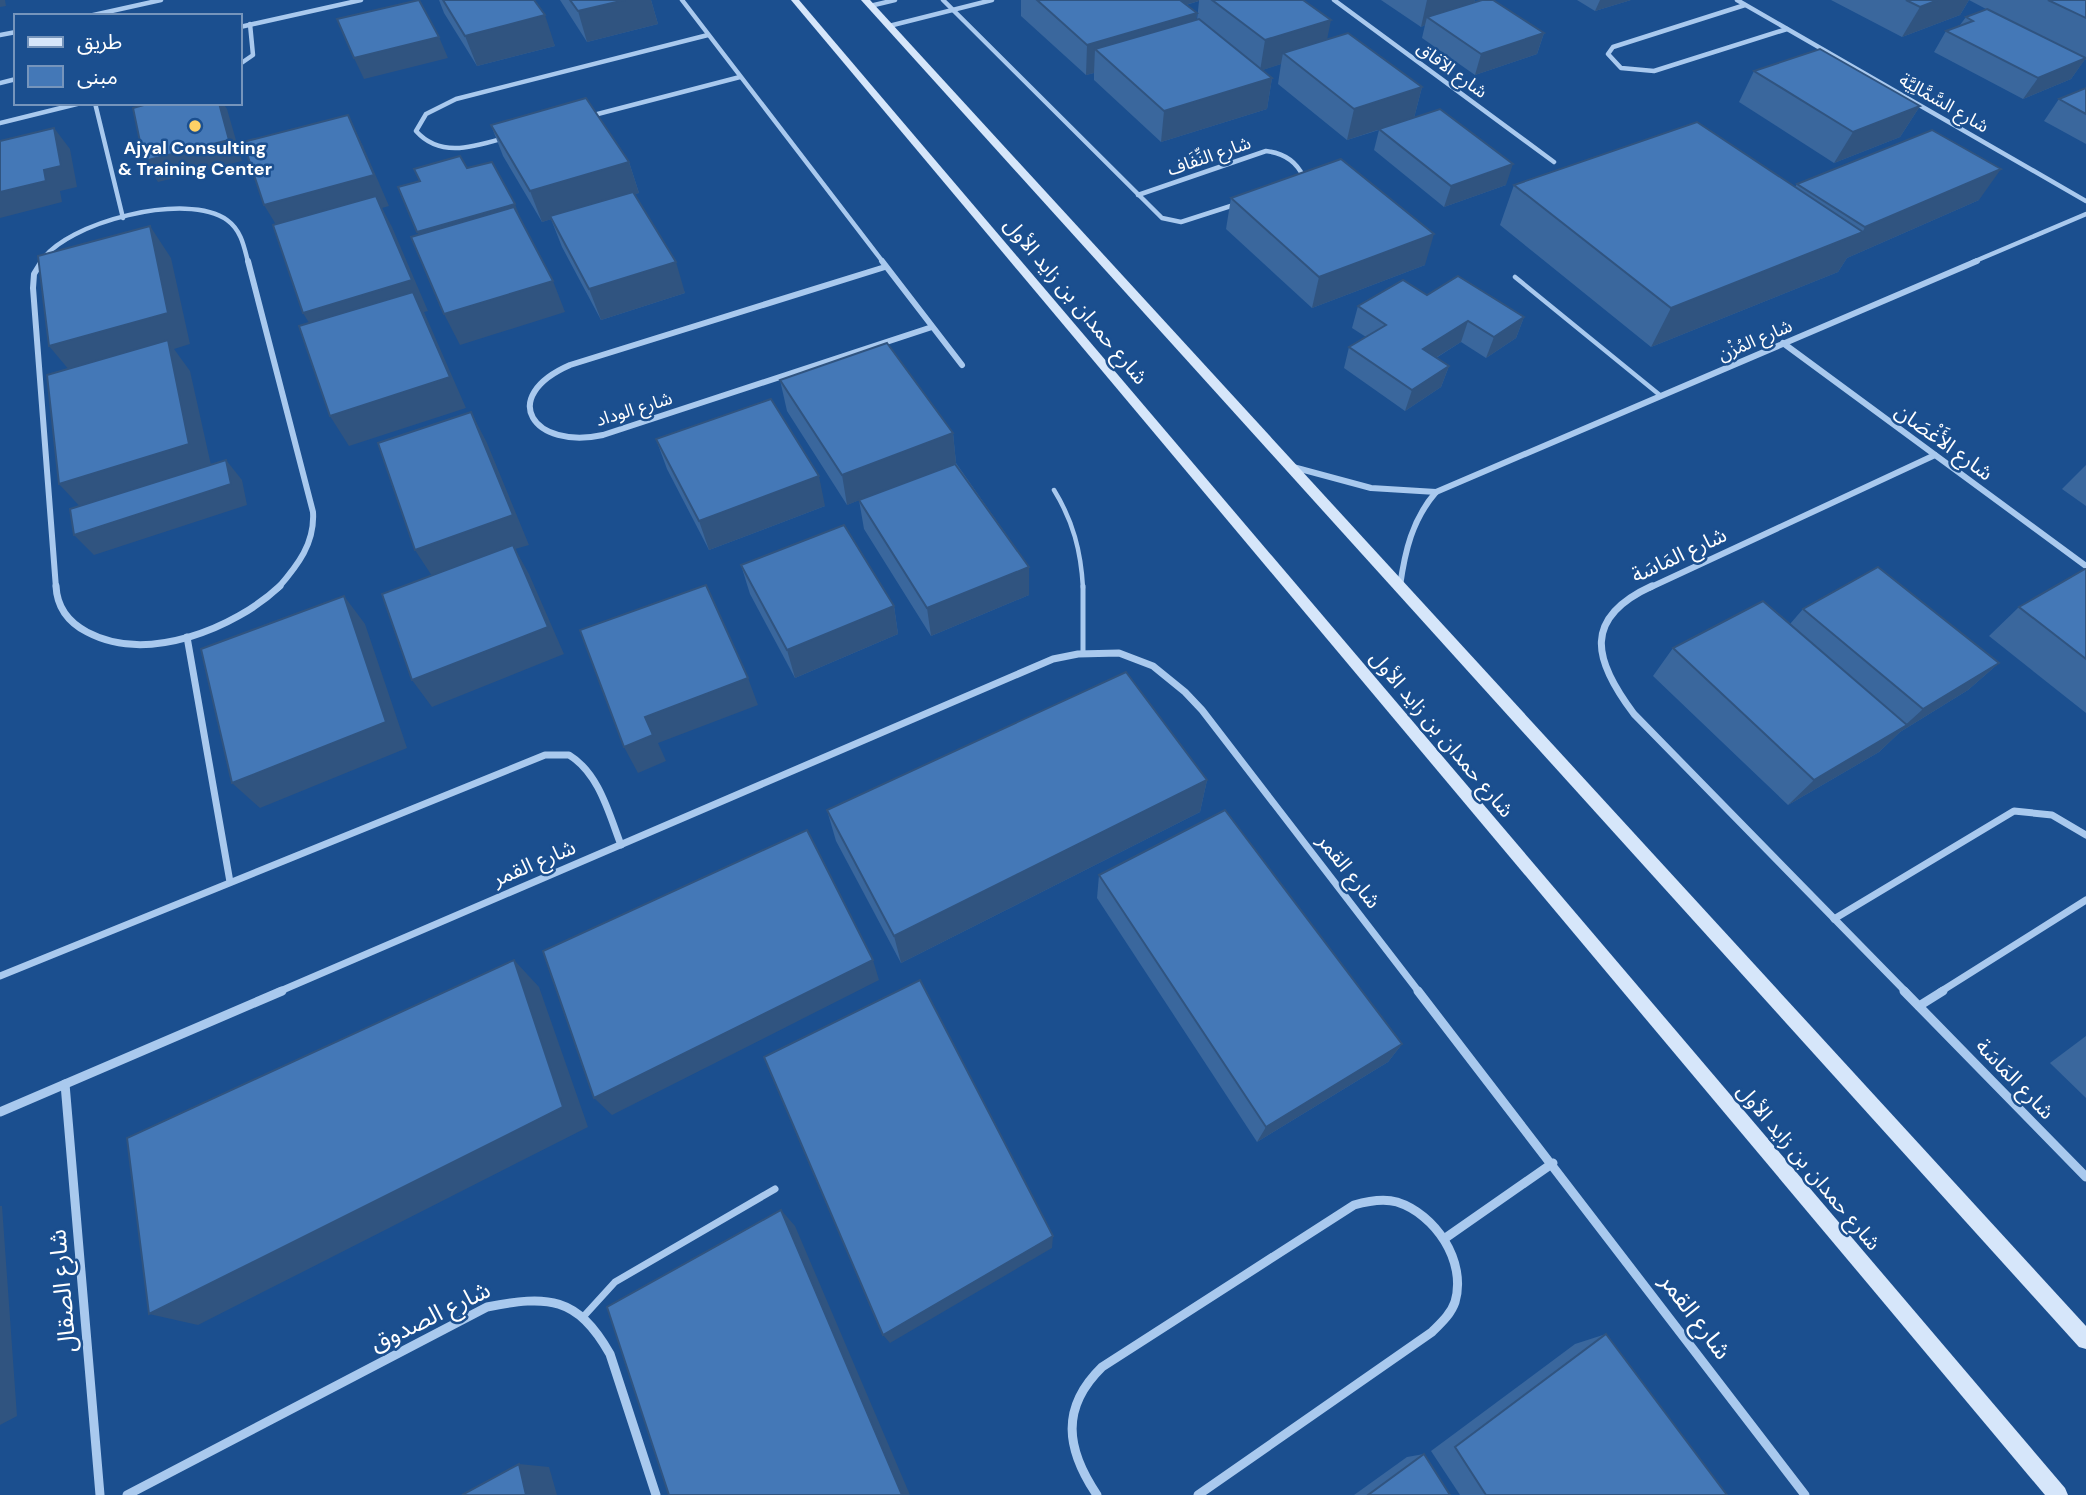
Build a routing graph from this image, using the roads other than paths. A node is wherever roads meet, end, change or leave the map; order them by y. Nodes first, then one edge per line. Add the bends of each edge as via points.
1 (161, 0) edge
2 (361, 0) edge
3 (682, 0) edge
4 (795, 0) edge
5 (895, 0) edge
6 (943, 0) edge
7 (992, 0) edge
8 (1334, 0) edge
9 (1737, 0) edge
10 (868, 3) edge
11 (1745, 5) junction
12 (953, 10) junction
13 (98, 14) edge
14 (250, 24) junction
15 (242, 26) edge
16 (889, 26) junction
17 (1787, 29) junction
18 (708, 35) junction
19 (242, 63) edge
20 (740, 77) junction
21 (73, 105) edge
22 (95, 105) edge
23 (579, 119) edge
24 (0, 123) edge
25 (511, 136) edge
26 (1554, 162) dead end
27 (1299, 182) edge
28 (1138, 195) junction
29 (1249, 199) edge
30 (2086, 201) edge
31 (2086, 214) edge
32 (123, 218) junction
33 (885, 267) junction
34 (1515, 278) dead end
35 (932, 327) junction
36 (1783, 343) junction
37 (962, 365) dead end
38 (1661, 396) junction
39 (1935, 455) junction
40 (1291, 466) junction
41 (1055, 490) dead end
42 (1436, 492) junction
43 (2086, 566) edge
44 (1400, 586) junction
45 (187, 637) junction
46 (1083, 651) junction
47 (2086, 835) edge
48 (621, 845) junction
49 (230, 882) junction
50 (2086, 900) edge
51 (1834, 919) junction
52 (0, 976) edge
53 (1919, 1006) junction
54 (65, 1084) junction
55 (0, 1112) edge
56 (1553, 1163) junction
57 (2086, 1177) edge
58 (775, 1189) dead end
59 (1444, 1239) junction
60 (584, 1316) junction
61 (2086, 1340) edge
62 (100, 1495) edge
63 (127, 1495) edge
64 (656, 1495) edge
65 (1097, 1495) edge
66 (1198, 1495) edge
67 (1805, 1495) edge
68 (2058, 1495) edge

1 - 13 street
2 - 14 street
3 - 18 street
4 - 68 main road, شارع حمدان بن زايد الأول
5 - 10 street
6 - 12 street
7 - 12 street
8 - 26 street, شارع الآفاق
9 - 11 street, شارع السَّمَّالِيَّة
10 - 16 main road, شارع حمدان بن زايد الأول
11 - 17 street, شارع السَّمَّالِيَّة
11 - 17 street via 1613,47 1608,54 1611,62 1623,69 1654,71
12 - 16 street
12 - 28 street
14 - 15 street
14 - 19 street via 253,55
16 - 40 main road, شارع حمدان بن زايد الأول
17 - 30 street, شارع السَّمَّالِيَّة
18 - 20 street
18 - 25 street via 447,102 426,113 416,131 422,141 454,149
20 - 23 street
20 - 33 street
21 - 24 street
22 - 32 street
27 - 28 street, شارع النِّفَاف via 1304,176 1301,170 1284,155 1266,151
28 - 29 street via 1162,218 1174,222
31 - 36 street, شارع المُزْن
32 - 45 street via 58,246 35,272 56,592 63,613 100,639 156,643
32 - 45 street via 191,208 225,216 237,226 311,496 311,539 287,578 243,613
33 - 35 street
33 - 35 street, شارع الوداد via 570,365 537,386 531,416 539,428 558,437 603,435
34 - 38 lane
35 - 37 street
36 - 38 street, شارع المُزْن
36 - 39 street, شارع الأَغْصَان
38 - 42 street, شارع المُزْن
39 - 43 street, شارع الأَغْصَان
39 - 51 street, شارع المَاسَة via 1633,595 1608,618 1600,645 1608,680 1634,714
40 - 42 street, شارع المُزْن via 1371,488
40 - 44 main road, شارع حمدان بن زايد الأول
41 - 46 lane via 1072,517 1081,547
42 - 44 street via 1418,514 1406,543
44 - 61 main road, شارع حمدان بن زايد الأول
45 - 49 street
46 - 48 street, شارع القمر via 1053,659
46 - 56 street, شارع القمر via 1136,657 1159,668 1202,710
47 - 51 street via 2070,821 2041,810 2014,811
48 - 49 street via 582,762 554,753
48 - 54 street, شارع القمر
49 - 52 street
50 - 53 street
51 - 53 street, شارع المَاسَة
53 - 57 street, شارع المَاسَة
54 - 55 street, شارع القمر
54 - 62 street, شارع الصقال
56 - 59 street
56 - 67 street, شارع القمر
58 - 60 lane via 615,1282
59 - 65 street via 1425,1216 1398,1202 1374,1200 1354,1205 1102,1367 1083,1388 1073,1413 1072,1443 1082,1475
59 - 66 street via 1456,1266 1456,1296 1449,1315 1432,1332
60 - 63 street, شارع الصدوق via 561,1304 536,1299 487,1307
60 - 64 street, شارع الصدوق via 603,1337 617,1365

